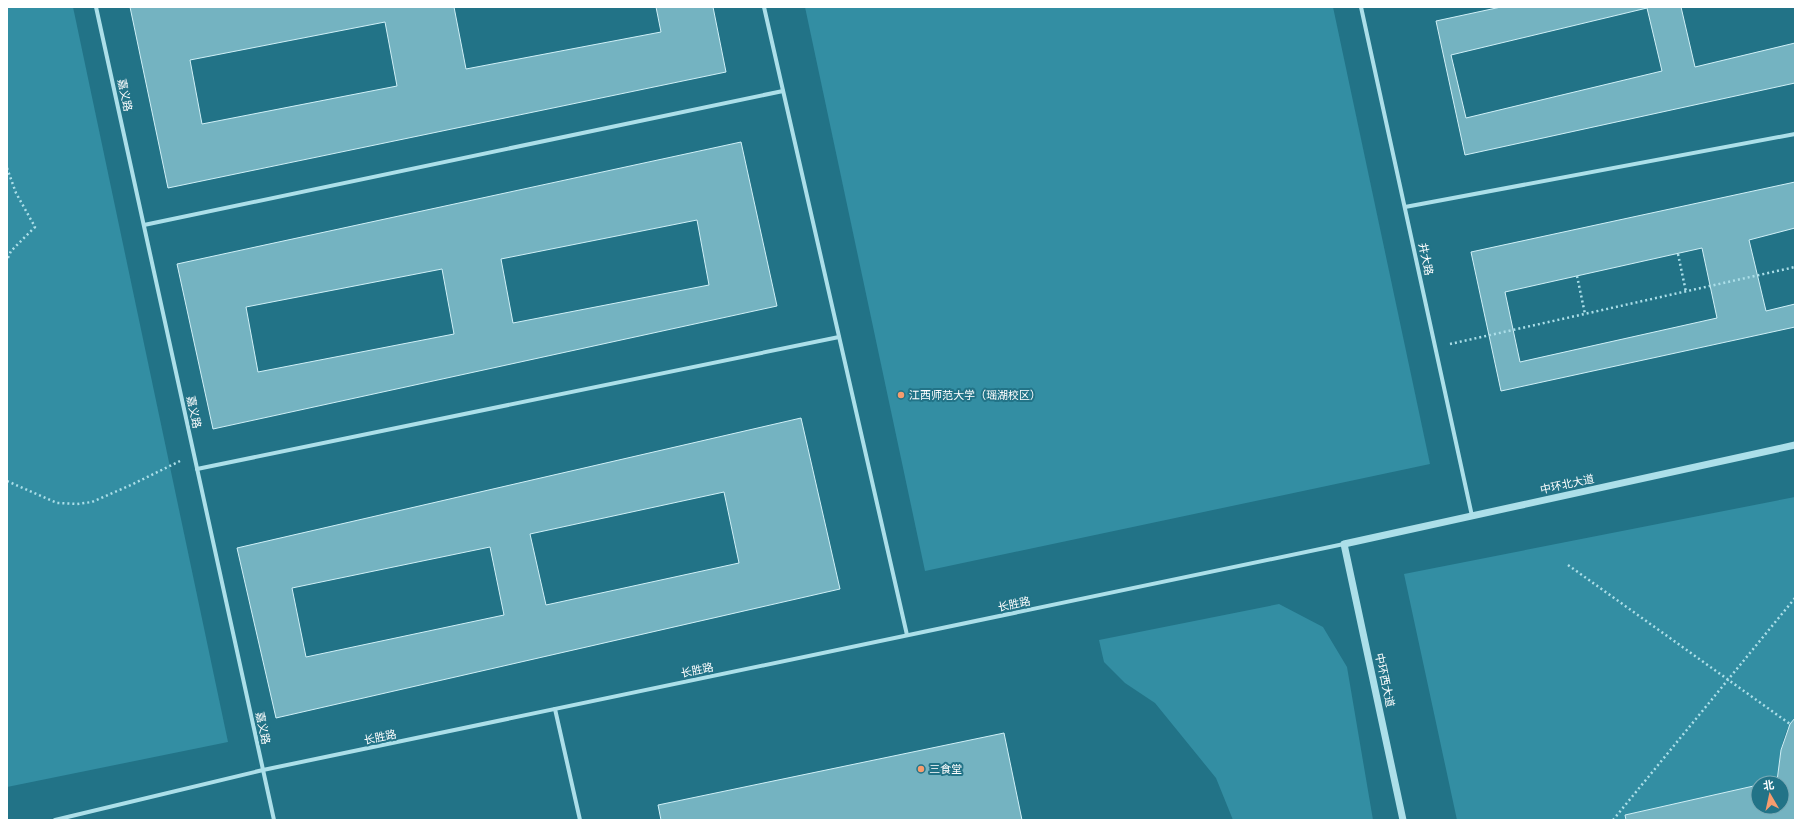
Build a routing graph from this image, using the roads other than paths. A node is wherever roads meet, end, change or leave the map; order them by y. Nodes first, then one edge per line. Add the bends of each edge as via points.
1 (96, 7) edge
2 (764, 7) edge
3 (1361, 7) edge
4 (783, 91) junction
5 (1795, 134) edge
6 (1405, 207) junction
7 (144, 225) junction
8 (839, 337) junction
9 (1795, 445) edge
10 (197, 469) junction
11 (1472, 516) junction
12 (1344, 544) junction
13 (907, 635) junction
14 (554, 709) junction
15 (263, 770) junction
16 (55, 820) edge
17 (274, 820) edge
18 (580, 820) edge
19 (1403, 820) edge

1 - 7 street, 嘉义路
2 - 4 street
3 - 6 street, 井大路
4 - 7 street
4 - 8 street
5 - 6 street
6 - 11 street, 井大路
7 - 10 street, 嘉义路
8 - 10 street
8 - 13 street
9 - 11 street, 中环北大道
10 - 15 street, 嘉义路
11 - 12 street, 中环北大道
12 - 13 street, 长胜路
12 - 19 street, 中环西大道
13 - 14 street, 长胜路
14 - 15 street, 长胜路
14 - 18 street
15 - 16 street, 长胜路
15 - 17 street, 嘉义路

